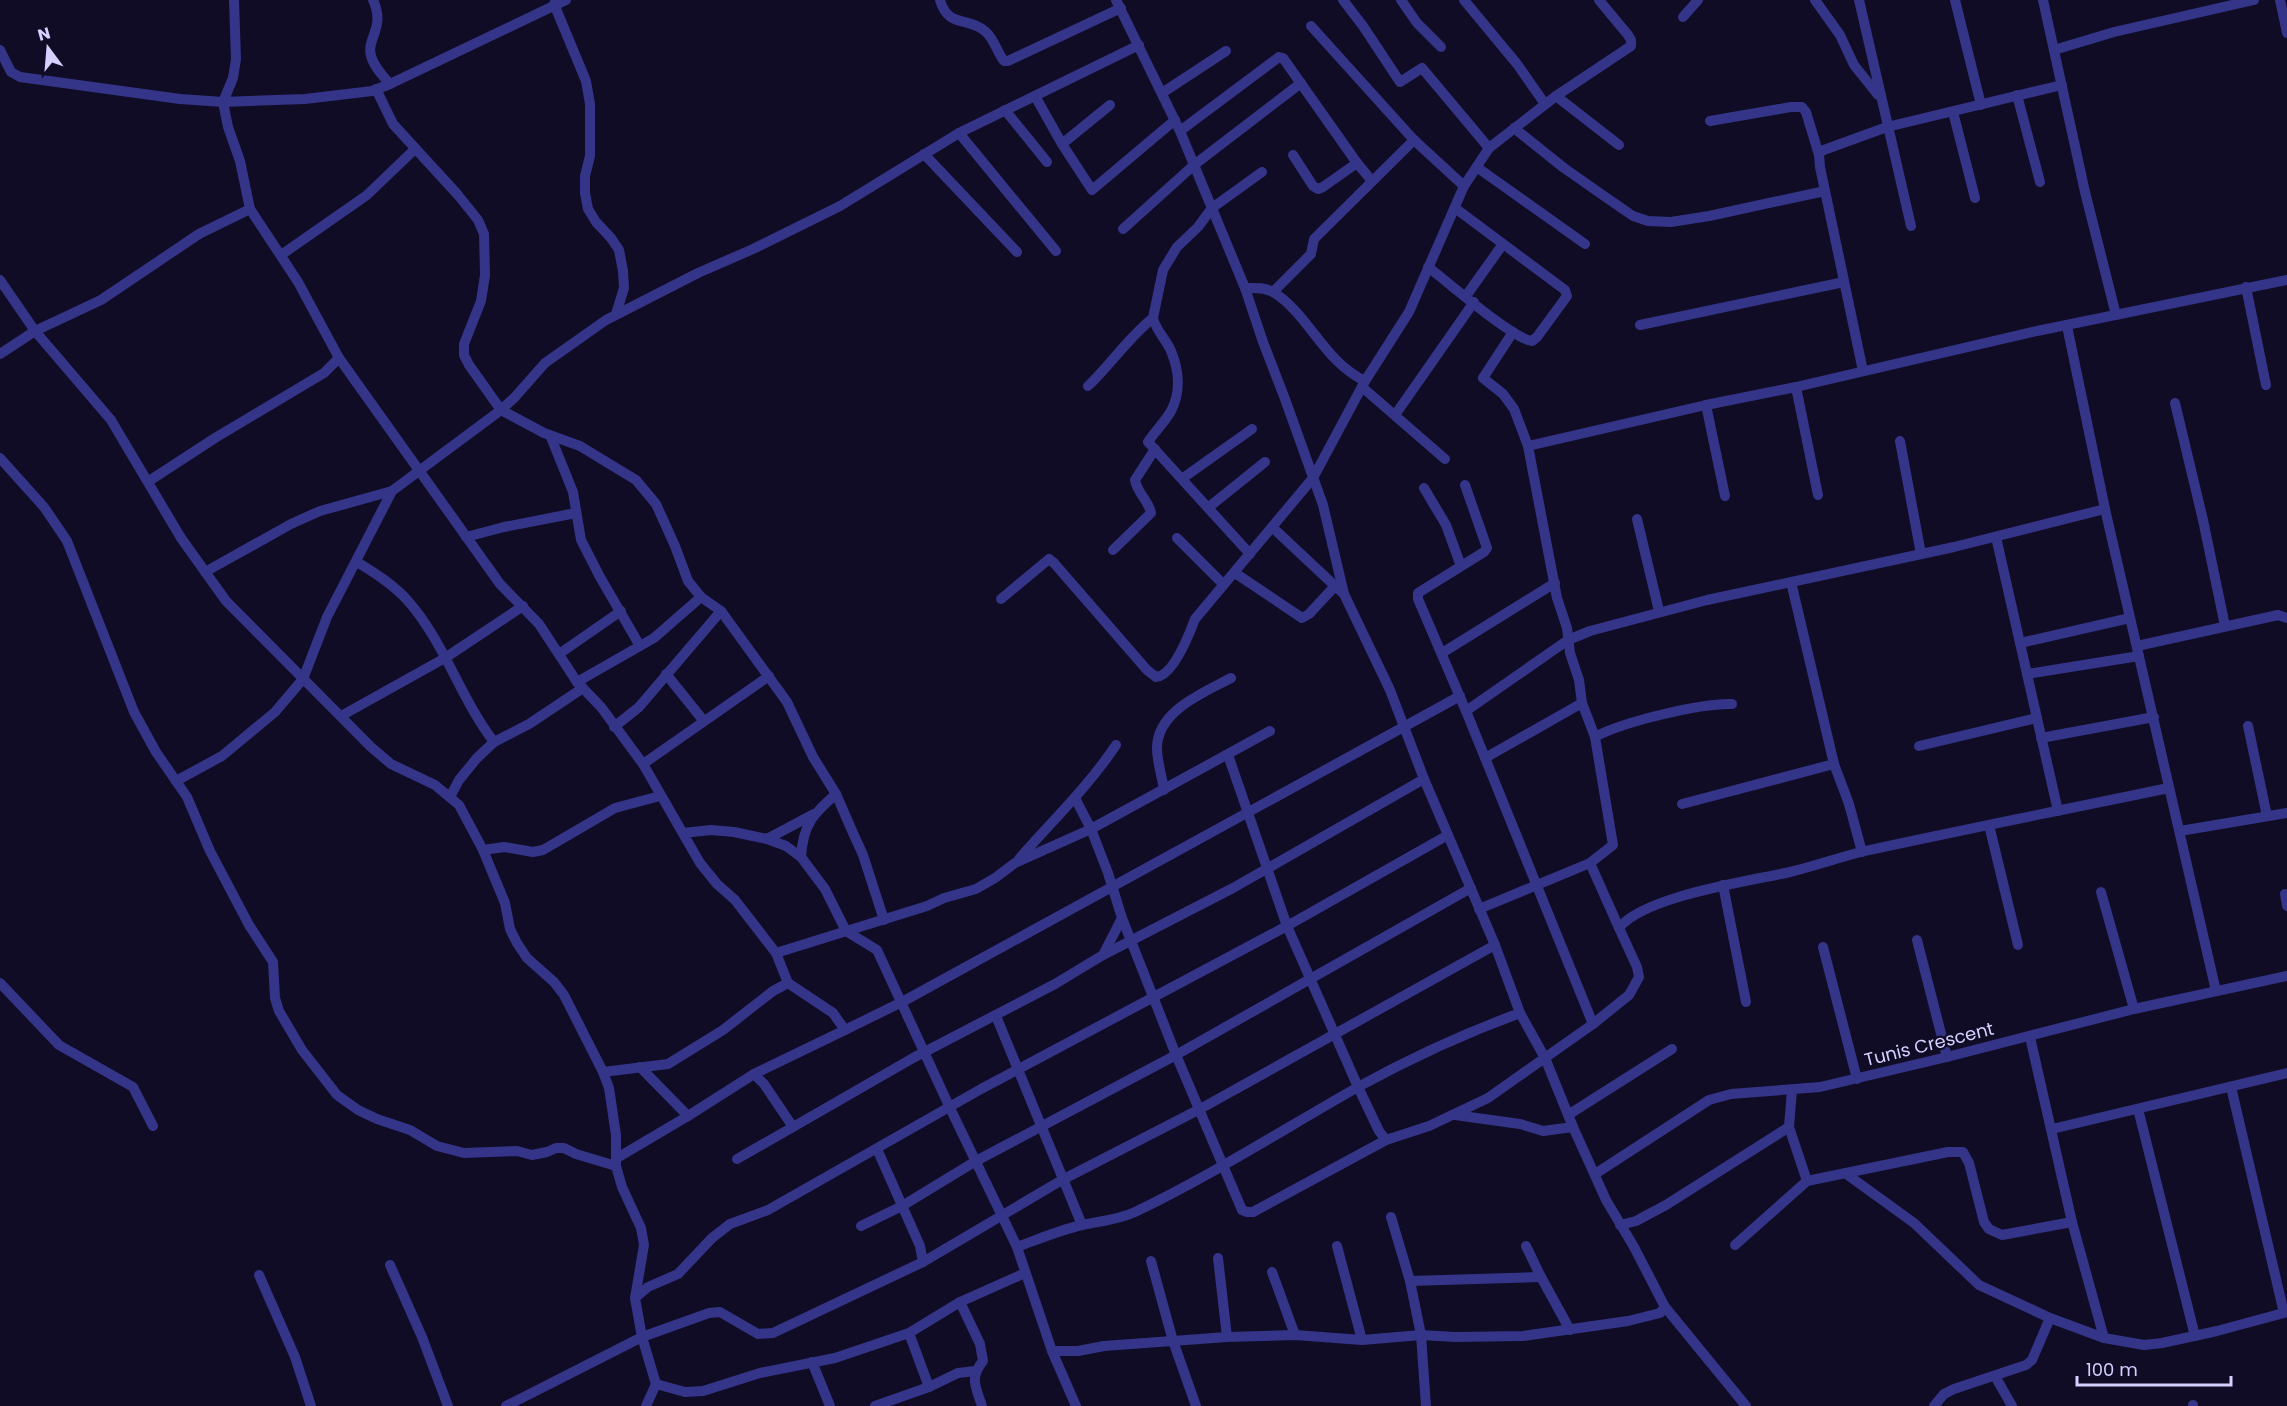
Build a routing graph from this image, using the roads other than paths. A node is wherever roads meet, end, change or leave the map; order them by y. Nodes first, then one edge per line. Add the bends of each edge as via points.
1 (234, 0) edge
2 (373, 0) edge
3 (566, 0) edge
4 (940, 0) edge
5 (1343, 0) edge
6 (1401, 0) edge
7 (1464, 0) edge
8 (1599, 0) edge
9 (1698, 0) edge
10 (1815, 0) edge
11 (1859, 0) edge
12 (1955, 0) edge
13 (2043, 0) edge
14 (2254, 0) edge
15 (2280, 0) edge
16 (555, 2) edge
17 (1119, 4) edge
18 (1683, 17) dead end
19 (1311, 26) dead end
20 (2287, 33) edge
21 (1139, 45) junction
22 (1441, 47) dead end
23 (0, 50) edge
24 (2054, 50) junction
25 (1226, 51) dead end
26 (1301, 83) junction
27 (390, 84) junction
28 (2062, 85) junction
29 (376, 89) junction
30 (1162, 93) junction
31 (1035, 96) junction
32 (1556, 96) junction
33 (2017, 96) junction
34 (1880, 98) junction
35 (223, 102) junction
36 (1545, 104) junction
37 (1110, 105) dead end
38 (1981, 105) junction
39 (1005, 110) junction
40 (1953, 112) junction
41 (1175, 120) junction
42 (1710, 121) dead end
43 (1514, 128) junction
44 (1887, 128) junction
45 (1180, 131) junction
46 (959, 133) junction
47 (1414, 140) junction
48 (1062, 144) junction
49 (1619, 145) dead end
50 (1489, 148) junction
51 (415, 149) junction
52 (924, 154) junction
53 (1293, 154) dead end
54 (1819, 155) junction
55 (1047, 162) dead end
56 (1357, 163) junction
57 (1194, 165) junction
58 (1478, 168) junction
59 (1262, 172) dead end
60 (1372, 181) junction
61 (2040, 182) dead end
62 (1464, 186) junction
63 (1825, 191) junction
64 (1975, 198) dead end
65 (1212, 208) junction
66 (1455, 208) junction
67 (250, 209) junction
68 (1911, 226) dead end
69 (1123, 229) dead end
70 (1503, 244) junction
71 (1585, 244) dead end
72 (1056, 251) dead end
73 (1017, 252) dead end
74 (281, 255) junction
75 (1428, 267) junction
76 (0, 280) edge
77 (2287, 280) edge
78 (1844, 282) junction
79 (2246, 287) junction
80 (1245, 288) junction
81 (1273, 292) junction
82 (1470, 299) junction
83 (616, 314) junction
84 (2116, 315) junction
85 (1153, 318) junction
86 (1640, 325) dead end
87 (2067, 326) junction
88 (35, 332) junction
89 (1513, 332) junction
90 (0, 354) edge
91 (339, 358) junction
92 (1863, 371) junction
93 (1363, 384) junction
94 (2266, 385) dead end
95 (1088, 386) dead end
96 (1796, 387) junction
97 (2175, 403) dead end
98 (1706, 405) junction
99 (501, 410) junction
100 (1395, 415) junction
101 (1252, 429) dead end
102 (550, 435) junction
103 (1900, 441) dead end
104 (1528, 446) junction
105 (1155, 449) junction
106 (0, 458) edge
107 (1445, 459) dead end
108 (1265, 462) dead end
109 (418, 471) junction
110 (1183, 478) junction
111 (1312, 478) junction
112 (149, 481) junction
113 (1465, 485) dead end
114 (1424, 488) dead end
115 (392, 492) junction
116 (1818, 495) dead end
117 (1725, 496) dead end
118 (1209, 507) junction
119 (2104, 509) junction
120 (576, 513) junction
121 (1637, 519) dead end
122 (1272, 527) junction
123 (466, 537) junction
124 (1996, 537) junction
125 (1177, 538) dead end
126 (1113, 550) dead end
127 (1250, 554) junction
128 (1922, 554) junction
129 (357, 562) junction
130 (1461, 566) junction
131 (205, 572) junction
132 (1234, 573) junction
133 (1791, 582) junction
134 (1555, 583) junction
135 (1223, 584) junction
136 (1335, 586) junction
137 (1344, 594) junction
138 (701, 597) junction
139 (1001, 599) dead end
140 (522, 606) junction
141 (621, 611) junction
142 (721, 611) junction
143 (1659, 611) junction
144 (2130, 618) junction
145 (2287, 618) edge
146 (2225, 626) junction
147 (1568, 640) junction
148 (2020, 643) junction
149 (640, 646) junction
150 (2138, 651) junction
151 (1442, 653) junction
152 (559, 654) junction
153 (446, 658) junction
154 (666, 674) junction
155 (2027, 674) junction
156 (769, 676) junction
157 (1231, 678) dead end
158 (303, 679) junction
159 (580, 685) junction
160 (1460, 696) junction
161 (1582, 703) junction
162 (1732, 704) dead end
163 (1466, 711) junction
164 (341, 716) junction
165 (2154, 717) junction
166 (2037, 718) junction
167 (704, 720) junction
168 (1405, 726) junction
169 (2248, 726) dead end
170 (614, 727) junction
171 (1270, 731) dead end
172 (1595, 737) junction
173 (2042, 738) junction
174 (494, 742) junction
175 (1116, 745) dead end
176 (1919, 746) dead end
177 (1228, 755) junction
178 (1485, 759) junction
179 (642, 764) junction
180 (1834, 764) junction
181 (1424, 779) junction
182 (176, 781) junction
183 (2169, 788) junction
184 (1164, 790) junction
185 (836, 795) junction
186 (660, 796) junction
187 (450, 797) junction
188 (1075, 798) junction
189 (1682, 804) dead end
190 (2058, 811) junction
191 (1247, 813) junction
192 (2287, 813) edge
193 (814, 814) junction
194 (2267, 816) junction
195 (1989, 825) junction
196 (1091, 829) junction
197 (2180, 831) junction
198 (682, 833) junction
199 (1448, 835) junction
200 (767, 838) junction
201 (483, 850) junction
202 (1862, 852) junction
203 (801, 857) junction
204 (1015, 863) junction
205 (1590, 863) junction
206 (1268, 868) junction
207 (1536, 884) junction
208 (1723, 885) junction
209 (1113, 887) junction
210 (1471, 888) junction
211 (2101, 892) dead end
212 (1479, 909) junction
213 (1122, 918) junction
214 (884, 920) junction
215 (1287, 926) junction
216 (1619, 928) junction
217 (846, 931) junction
218 (1131, 940) junction
219 (1917, 940) dead end
220 (1495, 945) junction
221 (2018, 945) dead end
222 (1823, 947) dead end
223 (776, 953) junction
224 (1102, 955) junction
225 (2287, 976) edge
226 (1311, 980) junction
227 (0, 983) edge
228 (788, 983) junction
229 (2216, 991) junction
230 (1153, 997) junction
231 (902, 1002) junction
232 (1746, 1002) dead end
233 (2134, 1009) junction
234 (1520, 1013) junction
235 (996, 1016) junction
236 (1593, 1024) junction
237 (845, 1030) junction
238 (1335, 1035) junction
239 (2030, 1036) junction
240 (1672, 1049) dead end
241 (924, 1054) junction
242 (1176, 1055) junction
243 (1947, 1057) junction
244 (1545, 1058) junction
245 (639, 1067) junction
246 (1019, 1070) junction
247 (603, 1072) junction
248 (2287, 1073) edge
249 (754, 1074) junction
250 (1857, 1079) junction
251 (1358, 1087) junction
252 (2231, 1087) junction
253 (1792, 1090) junction
254 (950, 1108) junction
255 (1200, 1109) junction
256 (2138, 1109) junction
257 (1455, 1115) junction
258 (1568, 1115) junction
259 (688, 1116) junction
260 (153, 1126) dead end
261 (1041, 1126) junction
262 (1789, 1126) junction
263 (793, 1127) junction
264 (1573, 1127) junction
265 (2052, 1129) junction
266 (1386, 1140) junction
267 (877, 1149) junction
268 (737, 1159) dead end
269 (976, 1161) junction
270 (617, 1162) junction
271 (1223, 1167) junction
272 (1845, 1173) junction
273 (1595, 1174) junction
274 (1062, 1180) junction
275 (1807, 1181) junction
276 (902, 1206) junction
277 (1001, 1216) junction
278 (1390, 1217) dead end
279 (2072, 1222) junction
280 (1082, 1225) junction
281 (861, 1226) dead end
282 (1622, 1228) junction
283 (1735, 1245) dead end
284 (1337, 1246) dead end
285 (1526, 1246) dead end
286 (1020, 1253) junction
287 (1218, 1258) dead end
288 (1151, 1261) dead end
289 (923, 1262) junction
290 (390, 1265) dead end
291 (1272, 1272) dead end
292 (1025, 1273) junction
293 (259, 1275) dead end
294 (1541, 1277) junction
295 (1410, 1281) junction
296 (635, 1298) junction
297 (960, 1302) junction
298 (1665, 1307) junction
299 (2286, 1312) edge
300 (2050, 1318) junction
301 (1570, 1329) junction
302 (909, 1333) junction
303 (1295, 1335) junction
304 (1421, 1335) junction
305 (2195, 1336) junction
306 (642, 1337) junction
307 (1227, 1337) junction
308 (2104, 1338) junction
309 (1362, 1340) junction
310 (1173, 1341) junction
311 (1052, 1351) junction
312 (812, 1362) junction
313 (975, 1371) junction
314 (1995, 1376) junction
315 (656, 1384) junction
316 (929, 1387) junction
317 (645, 1405) edge
318 (311, 1406) edge
319 (448, 1406) edge
320 (506, 1406) edge
321 (830, 1406) edge
322 (875, 1406) edge
323 (982, 1406) edge
324 (1076, 1406) edge
325 (1196, 1406) edge
326 (1426, 1406) edge
327 (1746, 1406) edge
328 (1934, 1406) edge
329 (2012, 1406) edge

1 - 35 street via 236,59
2 - 27 street via 378,25 371,57
3 - 16 street
4 - 17 street via 950,18 986,32 1004,61
5 - 50 street via 1400,82 1422,68
6 - 22 street
7 - 36 street
8 - 32 street via 1628,35 1631,46
9 - 18 street
10 - 34 street via 1840,35 1854,65
11 - 34 street
12 - 38 street
13 - 24 street
14 - 24 street
15 - 20 street
16 - 27 street
16 - 83 street via 586,81 590,156 585,193 596,222 619,250 624,288
17 - 21 street
19 - 47 street
21 - 30 street
21 - 31 street
23 - 35 street via 11,72 20,77
24 - 28 street
25 - 30 street
26 - 45 street via 1279,57
26 - 56 street
26 - 57 street
27 - 29 street
28 - 33 street
28 - 84 street
29 - 35 street via 305,99
29 - 51 street via 393,124
30 - 41 street
31 - 39 street
31 - 48 street
32 - 36 street
32 - 49 street
33 - 38 street
33 - 61 street
34 - 44 street
35 - 67 street
36 - 43 street
37 - 48 street
38 - 40 street
39 - 46 street
39 - 55 street
40 - 44 street
40 - 64 street
41 - 45 street
41 - 48 street via 1092,190
42 - 54 street via 1802,107
43 - 50 street
43 - 63 street via 1604,196 1647,221 1700,218
44 - 54 street
44 - 68 street
45 - 57 street
46 - 52 street
46 - 72 street
47 - 60 street
47 - 62 street
50 - 58 street
51 - 74 street via 367,195
51 - 99 street via 458,195 484,234 481,301 464,344 464,355
52 - 73 street
52 - 83 street via 840,206
53 - 56 street via 1318,189
54 - 63 street
56 - 60 street
57 - 65 street
57 - 69 street
58 - 62 street
58 - 71 street
59 - 65 street
60 - 81 street via 1314,239 1311,254
62 - 66 street
63 - 78 street
65 - 80 street
65 - 85 street via 1177,247 1163,270
66 - 70 street
66 - 75 street
67 - 74 street
67 - 88 street via 199,234 101,300
70 - 82 street
70 - 89 street via 1565,290 1567,296 1532,341
74 - 91 street
75 - 82 street
75 - 93 street via 1409,312
76 - 88 street
77 - 79 street
78 - 86 street
78 - 92 street
79 - 84 street
79 - 94 street
80 - 81 street
80 - 111 street
81 - 93 street
82 - 89 street
82 - 100 street
83 - 99 street via 545,363
84 - 87 street
85 - 95 street
85 - 105 street via 1171,349 1179,376 1171,411 1148,442
87 - 92 street
87 - 119 street
88 - 90 street
88 - 112 street via 111,420
89 - 104 street via 1483,378 1514,409
91 - 109 street
91 - 112 street via 324,373
92 - 96 street
93 - 100 street
93 - 111 street
96 - 98 street
96 - 116 street
97 - 146 street
98 - 104 street
98 - 117 street
99 - 102 street
99 - 109 street
100 - 107 street
101 - 110 street
102 - 120 street via 573,492
102 - 138 street via 580,446 636,480 656,504 688,581
103 - 128 street
104 - 134 street
105 - 110 street
105 - 126 street via 1135,480 1151,513
106 - 182 street via 44,507 67,542 134,712
108 - 118 street
109 - 115 street
109 - 123 street
110 - 118 street
111 - 122 street
111 - 137 street via 1323,504
112 - 131 street
113 - 130 street via 1487,548
114 - 130 street via 1446,525
115 - 129 street
115 - 131 street via 320,511
118 - 127 street
119 - 124 street
119 - 144 street
120 - 123 street
120 - 141 street via 581,540
121 - 143 street
122 - 127 street
122 - 136 street
123 - 140 street via 500,584
124 - 128 street
124 - 148 street
125 - 135 street
127 - 132 street
128 - 133 street
129 - 153 street via 407,600
129 - 158 street via 327,617
130 - 151 street via 1418,593
131 - 158 street via 226,601
132 - 135 street
132 - 136 street via 1302,618
133 - 143 street
133 - 180 street
134 - 147 street
134 - 151 street
135 - 139 street via 1195,619 1162,677 1156,677 1119,639 1049,559
136 - 137 street
137 - 168 street
138 - 142 street
138 - 149 street
140 - 152 street
140 - 153 street
141 - 149 street
141 - 152 street
142 - 154 street
142 - 156 street
143 - 147 street
144 - 148 street
144 - 150 street
145 - 146 street via 2278,615
146 - 150 street
147 - 161 street
147 - 163 street
148 - 155 street
149 - 159 street
150 - 155 street
150 - 165 street
151 - 160 street
152 - 159 street
153 - 164 street
153 - 174 street via 470,707
154 - 167 street
154 - 170 street via 639,706
155 - 166 street
156 - 167 street
156 - 185 street
157 - 184 street via 1173,713 1160,730 1157,748
158 - 164 street
158 - 182 street via 253,732 222,756
159 - 170 street
159 - 174 street via 529,724
160 - 163 street
160 - 168 street
161 - 172 street
161 - 178 street
162 - 172 street via 1716,704 1610,728
163 - 178 street
164 - 187 street via 391,765 435,785
165 - 173 street
165 - 183 street
166 - 173 street
166 - 176 street
167 - 179 street
168 - 181 street
168 - 191 street
169 - 194 street
170 - 179 street
171 - 177 street
172 - 205 street via 1613,845
173 - 190 street
174 - 187 street via 465,772
175 - 188 street
177 - 184 street
177 - 191 street
178 - 207 street
179 - 186 street
180 - 189 street
180 - 202 street
181 - 199 street
181 - 206 street
182 - 270 street via 244,917 273,962 274,998 279,1011 302,1050 337,1095 358,1110 455,1151 517,1151 532,1155 564,1148
183 - 190 street
183 - 197 street
184 - 196 street
185 - 193 street
185 - 214 street via 863,855
186 - 198 street
186 - 201 street via 615,808 543,850
187 - 201 street via 459,805
188 - 196 street
188 - 204 street
190 - 195 street
191 - 206 street
191 - 209 street
192 - 194 street
193 - 200 street
193 - 203 street via 804,834
194 - 197 street
195 - 202 street
195 - 221 street
196 - 204 street
196 - 209 street
197 - 229 street
198 - 200 street via 711,830
198 - 223 street via 700,863
199 - 210 street
199 - 215 street
200 - 203 street
201 - 247 street via 517,943 564,995
202 - 208 street via 1791,872
203 - 217 street via 825,889
204 - 214 street via 976,889
205 - 207 street
205 - 216 street
206 - 215 street
206 - 218 street
207 - 212 street
207 - 236 street
208 - 216 street via 1655,905 1635,914
208 - 232 street
209 - 213 street
209 - 231 street
210 - 212 street
210 - 226 street
211 - 233 street
212 - 220 street
213 - 218 street
213 - 224 street
214 - 217 street
215 - 226 street
215 - 230 street
216 - 236 street via 1639,977 1629,995
217 - 223 street
217 - 231 street via 877,950
218 - 224 street
218 - 230 street
219 - 243 street
220 - 234 street
220 - 238 street
222 - 250 street
223 - 228 street
224 - 235 street
225 - 229 street, Tunis Crescent
226 - 238 street
226 - 242 street
227 - 260 street via 59,1045 133,1087
228 - 237 street via 833,1013
228 - 245 street via 668,1064
229 - 233 street, Tunis Crescent
230 - 242 street
230 - 246 street
231 - 237 street
231 - 241 street
233 - 239 street, Tunis Crescent
234 - 244 street
234 - 251 street
235 - 241 street
235 - 246 street
236 - 244 street
237 - 249 street
238 - 251 street
238 - 255 street
239 - 243 street, Tunis Crescent
239 - 265 street
240 - 258 street
241 - 254 street
241 - 263 street
242 - 255 street
242 - 261 street
243 - 250 street, Tunis Crescent
244 - 257 street via 1488,1098
244 - 258 street
245 - 247 street
245 - 259 street
246 - 254 street
246 - 261 street
247 - 270 street via 609,1088
248 - 252 street
249 - 259 street
249 - 263 street
250 - 253 street, Tunis Crescent
251 - 266 street
251 - 271 street
252 - 256 street
252 - 299 street
253 - 262 street
253 - 273 street, Tunis Crescent via 1731,1094 1709,1100
254 - 267 street
254 - 269 street
255 - 271 street
255 - 274 street
256 - 265 street
256 - 305 street
257 - 264 street via 1543,1131
257 - 266 street
258 - 264 street
259 - 270 street
261 - 269 street
261 - 274 street
262 - 275 street
262 - 282 street via 1666,1205
263 - 268 street
264 - 273 street
265 - 279 street
266 - 271 street via 1254,1212 1242,1210
267 - 276 street
267 - 296 street via 768,1210 730,1224 678,1274 648,1287
269 - 276 street
269 - 277 street
270 - 296 street via 644,1245
271 - 280 street via 1133,1213
272 - 275 street
272 - 279 street via 1963,1152 1983,1222 1989,1229 2002,1234
272 - 300 street via 1914,1223 1979,1285
273 - 282 street
274 - 277 street
274 - 280 street
275 - 283 street
276 - 281 street
276 - 289 street
277 - 286 street
277 - 289 street
278 - 295 street
279 - 308 street
280 - 286 street via 1052,1233
282 - 298 street
284 - 309 street
285 - 294 street
286 - 292 street
287 - 307 street
288 - 310 street
289 - 306 street via 773,1333 758,1334 720,1312
290 - 319 street
291 - 303 street
292 - 297 street
292 - 311 street
293 - 318 street via 295,1357
294 - 295 street
294 - 301 street
295 - 304 street
296 - 306 street
297 - 302 street
297 - 313 street via 980,1344 983,1361
298 - 301 street via 1660,1313 1628,1321
298 - 327 street
299 - 305 street
300 - 308 street
300 - 314 street via 2032,1360
301 - 304 street via 1523,1336
302 - 312 street
302 - 316 street
303 - 307 street
303 - 309 street
304 - 309 street
304 - 326 street
305 - 308 street via 2144,1345
306 - 315 street
306 - 320 street
307 - 310 street
310 - 311 street
310 - 325 street
311 - 324 street
312 - 315 street via 703,1390 685,1392
312 - 321 street
313 - 316 street via 958,1373
313 - 323 street via 974,1382
314 - 328 street via 1954,1389
314 - 329 street
315 - 317 street
316 - 322 street

